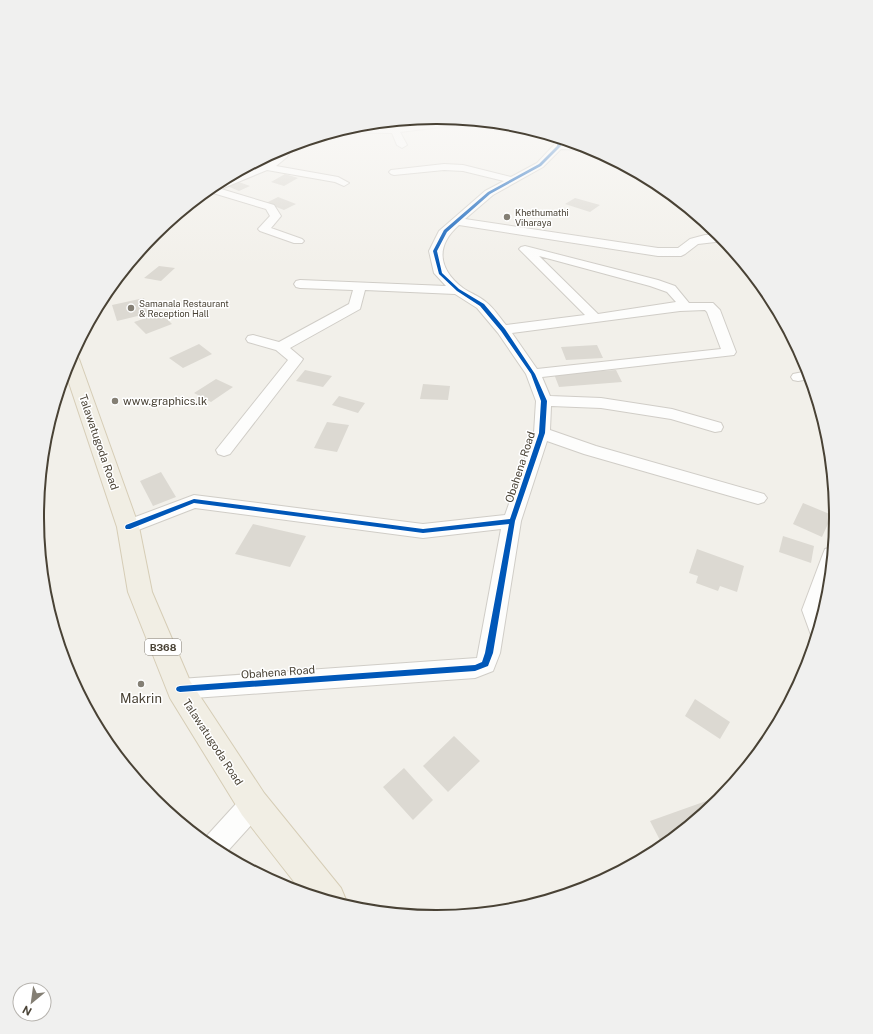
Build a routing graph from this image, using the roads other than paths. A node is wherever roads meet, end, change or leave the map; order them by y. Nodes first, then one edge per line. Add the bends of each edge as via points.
1 (260, 169) edge
2 (278, 169) edge
3 (421, 169) edge
4 (468, 169) edge
5 (532, 169) edge
6 (394, 172) dead end
7 (242, 176) edge
8 (513, 180) junction
9 (344, 183) dead end
10 (214, 194) edge
11 (456, 221) junction
12 (529, 232) junction
13 (713, 238) edge
14 (298, 241) dead end
15 (525, 249) junction
16 (300, 284) dead end
17 (360, 286) junction
18 (458, 290) junction
19 (680, 307) junction
20 (595, 318) junction
21 (503, 330) junction
22 (254, 339) dead end
23 (281, 347) junction
24 (73, 369) edge
25 (533, 374) junction
26 (544, 401) junction
27 (715, 428) dead end
28 (542, 433) junction
29 (224, 450) dead end
30 (758, 498) dead end
31 (512, 521) junction
32 (128, 527) junction
33 (825, 574) edge
34 (815, 621) edge
35 (180, 690) junction
36 (253, 804) junction
37 (218, 843) edge
38 (323, 893) edge

1 - 7 street
2 - 9 street
3 - 6 street
4 - 8 street
5 - 8 street, Obahena Road
8 - 11 street, Obahena Road via 489,192
10 - 14 street via 270,207 276,216 264,229
11 - 12 street
11 - 18 street, Obahena Road via 446,231 435,251 440,273
12 - 13 street via 658,252 681,252 686,245 700,239
12 - 15 street
15 - 19 street via 671,289 683,302
15 - 20 street
16 - 17 street
17 - 18 street
17 - 23 street via 356,306
18 - 21 street, Obahena Road via 482,306
19 - 20 street
19 - 25 street via 708,306 713,310 729,352
20 - 21 street
21 - 25 street, Obahena Road
22 - 23 street
23 - 29 street via 296,359
24 - 32 main road, Talawatugoda Road / B368
25 - 26 street, Obahena Road
26 - 27 street via 601,403 672,414
26 - 28 street, Obahena Road
28 - 30 street via 590,450
28 - 31 street, Obahena Road
31 - 32 street via 424,531 194,501
31 - 35 street, Obahena Road via 486,664 475,668
32 - 35 main road, Talawatugoda Road / B368 via 140,592
33 - 34 street via 812,610
35 - 36 main road, Talawatugoda Road / B368
36 - 37 street
36 - 38 main road, Talawatugoda Road / B368

